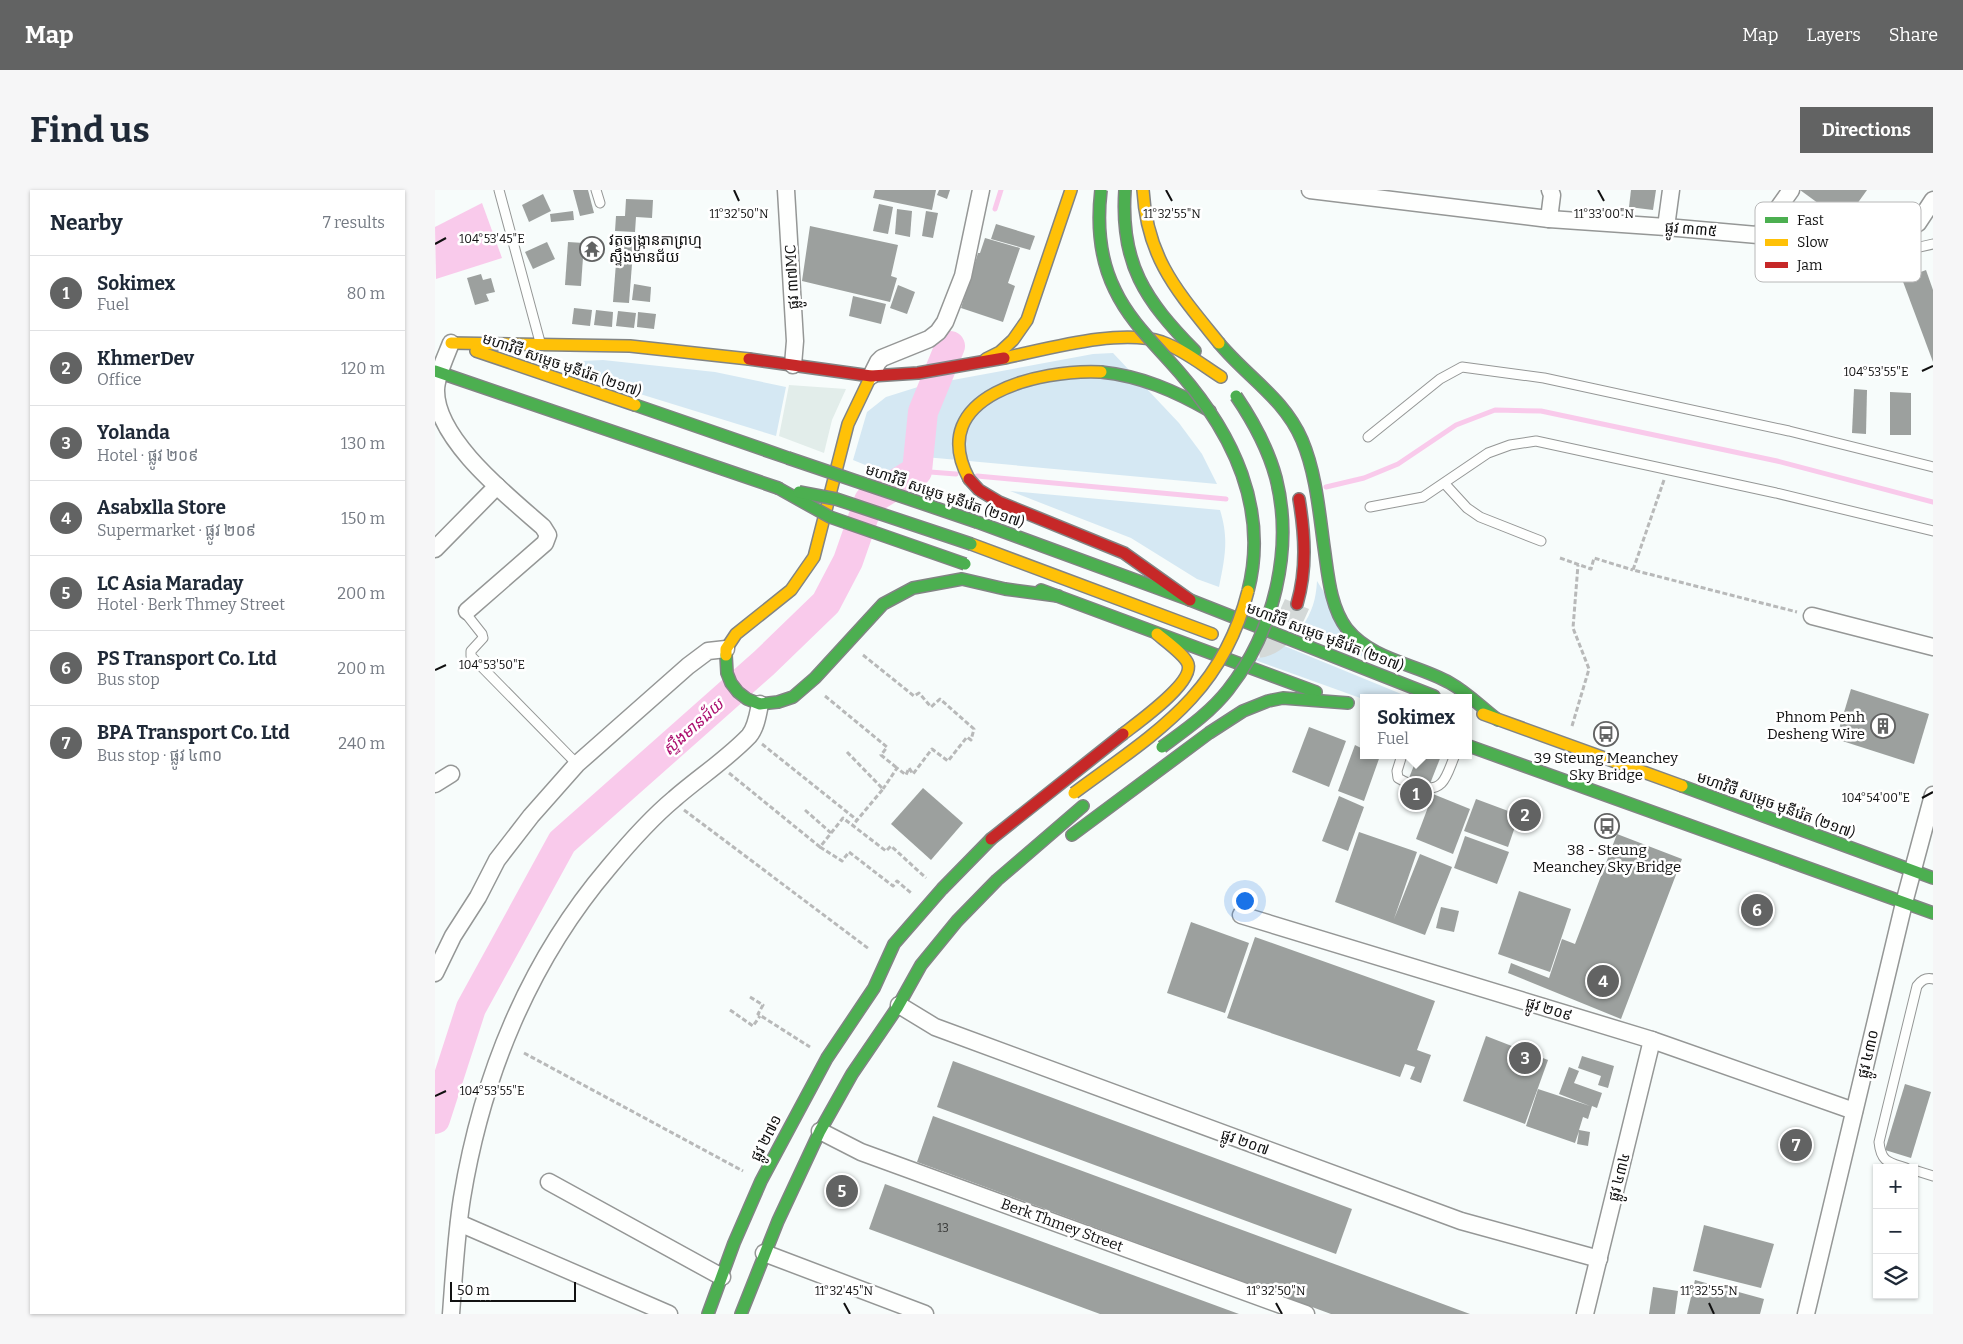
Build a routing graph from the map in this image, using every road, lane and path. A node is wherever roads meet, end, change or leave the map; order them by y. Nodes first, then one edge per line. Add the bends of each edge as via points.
1 (499, 190) edge
2 (596, 190) edge
3 (786, 190) edge
4 (981, 190) edge
5 (1071, 190) edge
6 (1101, 190) edge
7 (1125, 190) edge
8 (1143, 190) edge
9 (1310, 190) edge
10 (1550, 190) edge
11 (1671, 190) edge
12 (1791, 190) edge
13 (1933, 200) edge
14 (1782, 202) edge
15 (600, 203) dead end
16 (1921, 218) edge
17 (1549, 219) junction
18 (1666, 227) junction
19 (1755, 235) edge
20 (447, 341) junction
21 (540, 345) junction
22 (979, 362) junction
23 (1237, 364) junction
24 (793, 365) junction
25 (438, 372) edge
26 (871, 376) junction
27 (1228, 387) junction
28 (1267, 408) dead end
29 (1210, 411) junction
30 (1368, 437) dead end
31 (1933, 467) edge
32 (1668, 470) junction
33 (1297, 483) dead end
34 (1445, 484) junction
35 (497, 486) junction
36 (778, 488) junction
37 (1370, 507) dead end
38 (1933, 531) edge
39 (1541, 541) dead end
40 (435, 549) edge
41 (1560, 558) dead end
42 (969, 565) dead end
43 (1578, 565) junction
44 (1633, 570) junction
45 (1002, 577) dead end
46 (1058, 596) junction
47 (1190, 600) junction
48 (1297, 604) tunnel mouth
49 (467, 611) joint
50 (1812, 616) joint
51 (1157, 634) junction
52 (1212, 634) dead end
53 (1933, 647) edge
54 (726, 650) junction
55 (864, 654) dead end
56 (1430, 694) edge
57 (1464, 694) edge
58 (824, 696) dead end
59 (1472, 700) edge
60 (759, 704) junction
61 (1472, 710) edge
62 (1497, 720) junction
63 (750, 734) junction
64 (1566, 745) junction
65 (1472, 747) edge
66 (847, 752) dead end
67 (1154, 754) dead end
68 (1402, 759) edge
69 (1453, 759) edge
70 (717, 763) junction
71 (577, 764) junction
72 (897, 768) junction
73 (451, 774) dead end
74 (435, 784) edge
75 (883, 789) junction
76 (1933, 795) edge
77 (1071, 796) dead end
78 (672, 800) junction
79 (1087, 803) dead end
80 (805, 810) dead end
81 (857, 820) junction
82 (853, 826) junction
83 (831, 833) junction
84 (1066, 840) dead end
85 (820, 846) junction
86 (1914, 871) junction
87 (1933, 878) edge
88 (936, 896) junction
89 (1904, 903) junction
90 (927, 906) junction
91 (1933, 914) edge
92 (1241, 915) dead end
93 (901, 961) dead end
94 (886, 962) junction
95 (435, 973) edge
96 (1933, 980) edge
97 (925, 981) dead end
98 (873, 988) junction
99 (750, 997) dead end
100 (899, 1005) junction
101 (730, 1010) dead end
102 (760, 1016) junction
103 (1652, 1040) junction
104 (524, 1053) dead end
105 (827, 1058) junction
106 (1855, 1111) junction
107 (820, 1131) junction
108 (1893, 1164) edge
109 (1918, 1171) edge
110 (1933, 1176) edge
111 (761, 1181) junction
112 (549, 1182) dead end
113 (459, 1223) junction
114 (764, 1253) junction
115 (1599, 1259) junction
116 (722, 1277) junction
117 (898, 1309) edge
118 (451, 1314) edge
119 (669, 1314) edge
120 (708, 1314) edge
121 (741, 1314) edge
122 (925, 1314) edge
123 (1306, 1314) edge
124 (1585, 1314) edge
125 (1806, 1314) edge

1 - 21 lane
2 - 15 lane
3 - 24 street, ផ្លូវ ៣៧MC via 795,341
4 - 26 street via 963,276 945,322 929,339 882,358
5 - 22 main road via 1027,320 1000,352
6 - 29 main road, bridge via 1098,232 1106,270 1115,292 1132,318
7 - 27 main road via 1123,227 1127,250 1144,292 1173,329
8 - 23 main road via 1152,244 1164,271 1178,295
9 - 17 street, ផ្លូវ ៣៣៥
10 - 17 street
11 - 18 street
12 - 14 street
13 - 16 street, ផ្លូវ ៣៣៥
17 - 18 street, ផ្លូវ ៣៣៥
18 - 19 street, ផ្លូវ ៣៣៥
20 - 21 main road
20 - 25 street
20 - 47 main road, មហាវិថី សម្តេច មុនីរ៉េត (២១៧), bridge via 977,522
21 - 24 main road via 655,348
22 - 26 main road via 899,376
22 - 27 main road via 1111,338 1137,337 1175,348
23 - 28 main road
23 - 57 main road via 1277,399 1295,424 1304,444 1316,492 1331,591 1347,628 1357,640 1379,653 1450,683
24 - 26 main road
25 - 35 street via 437,408 447,428 464,453
25 - 36 main road
26 - 54 main road via 849,424 814,558 791,590 736,634
27 - 67 main road, bridge via 1261,436 1277,480 1282,524 1276,589 1265,625 1241,674 1214,706
29 - 47 main road via 1181,394 1141,378 1101,372 1063,374 1029,381 983,399 972,409 958,449 961,465 970,481 983,493 1124,553
29 - 77 main road, bridge via 1238,462 1251,505 1254,550 1251,582 1243,613 1220,663 1197,694 1177,714
30 - 31 lane via 1440,379 1461,367 1563,382 1789,431
32 - 34 lane via 1536,441 1488,453
32 - 38 lane
32 - 44 path
33 - 48 main road via 1304,527 1304,557
34 - 37 lane via 1423,497
34 - 39 lane via 1481,518
35 - 40 street
35 - 49 street via 548,535 545,543
36 - 42 main road, bridge via 830,517
36 - 52 main road, bridge via 836,499 971,544
41 - 43 path
43 - 44 path via 1591,569 1594,558
43 - 64 path via 1573,628 1589,669
44 - 50 path
45 - 46 main road
46 - 51 main road
46 - 60 main road via 962,579 913,588 883,604 815,678 793,697
47 - 56 main road, មហាវិថី សម្តេច មុនីរ៉េត (២១៧)
49 - 71 lane via 483,634 471,656
50 - 53 street
51 - 84 main road via 1352,704 1281,698 1239,714
51 - 88 main road via 1188,664 1188,673 1178,688 996,834
54 - 60 main road via 725,662 731,683 747,699
54 - 71 street via 708,651 688,666
55 - 72 path via 914,696 919,693 931,707 940,699 973,728 971,740 967,737 948,761 932,749 913,774 909,768 906,775
58 - 72 path via 887,747 881,755
59 - 62 main road
60 - 63 street
61 - 62 main road, មហាវិថី សម្តេច មុនីរ៉េត (២១៧)
62 - 64 main road, មហាវិថី សម្តេច មុនីរ៉េត (២១៧)
63 - 70 street
63 - 81 path
64 - 86 main road, មហាវិថី សម្តេច មុនីរ៉េត (២១៧)
65 - 89 main road
66 - 75 path
68 - 69 lane via 1398,778 1429,789 1444,781
70 - 78 street
70 - 85 path
71 - 95 street via 497,860
72 - 75 path
73 - 74 street
75 - 81 path
76 - 86 street, ផ្លូវ ៤៣០
78 - 94 path
78 - 113 street via 607,868 575,911 515,1013 475,1132
79 - 100 main road via 1013,863 965,913 921,966
80 - 83 path
81 - 82 path
82 - 83 path via 843,818
82 - 88 path via 886,851 891,846 926,878 921,883
83 - 85 path
85 - 90 path via 842,862 849,852 893,886 897,881
86 - 87 main road, មហាវិថី សម្តេច មុនីរ៉េត (២១៧)
86 - 89 street, ផ្លូវ ៤៣០
88 - 90 main road
89 - 91 main road
89 - 106 street, ផ្លូវ ៤៣០
90 - 94 main road via 895,944
92 - 103 street, ផ្លូវ ២០៩
93 - 98 main road
94 - 98 main road
96 - 108 lane via 1922,980 1917,986 1879,1142 1886,1162
97 - 100 main road
98 - 105 main road, ផ្លូវ ២៧១
99 - 102 path via 763,1005
100 - 107 main road via 852,1074
100 - 115 street, ផ្លូវ ២០៧ via 935,1027 1461,1221
101 - 102 path via 753,1026
102 - 105 path
103 - 106 street, ផ្លូវ ២០៩
103 - 115 street, ផ្លូវ ៤៣៤
104 - 111 path
105 - 111 main road, ផ្លូវ ២៧១
106 - 125 street, ផ្លូវ ៤៣០
107 - 114 main road
107 - 123 street, Berk Thmey Street via 870,1155
109 - 110 lane
111 - 116 main road, ផ្លូវ ២៧១
112 - 116 street
113 - 118 street
113 - 119 street
114 - 117 street
114 - 121 main road
115 - 124 street, ផ្លូវ ៤៣៤
116 - 120 main road, ផ្លូវ ២៧១
117 - 122 street

